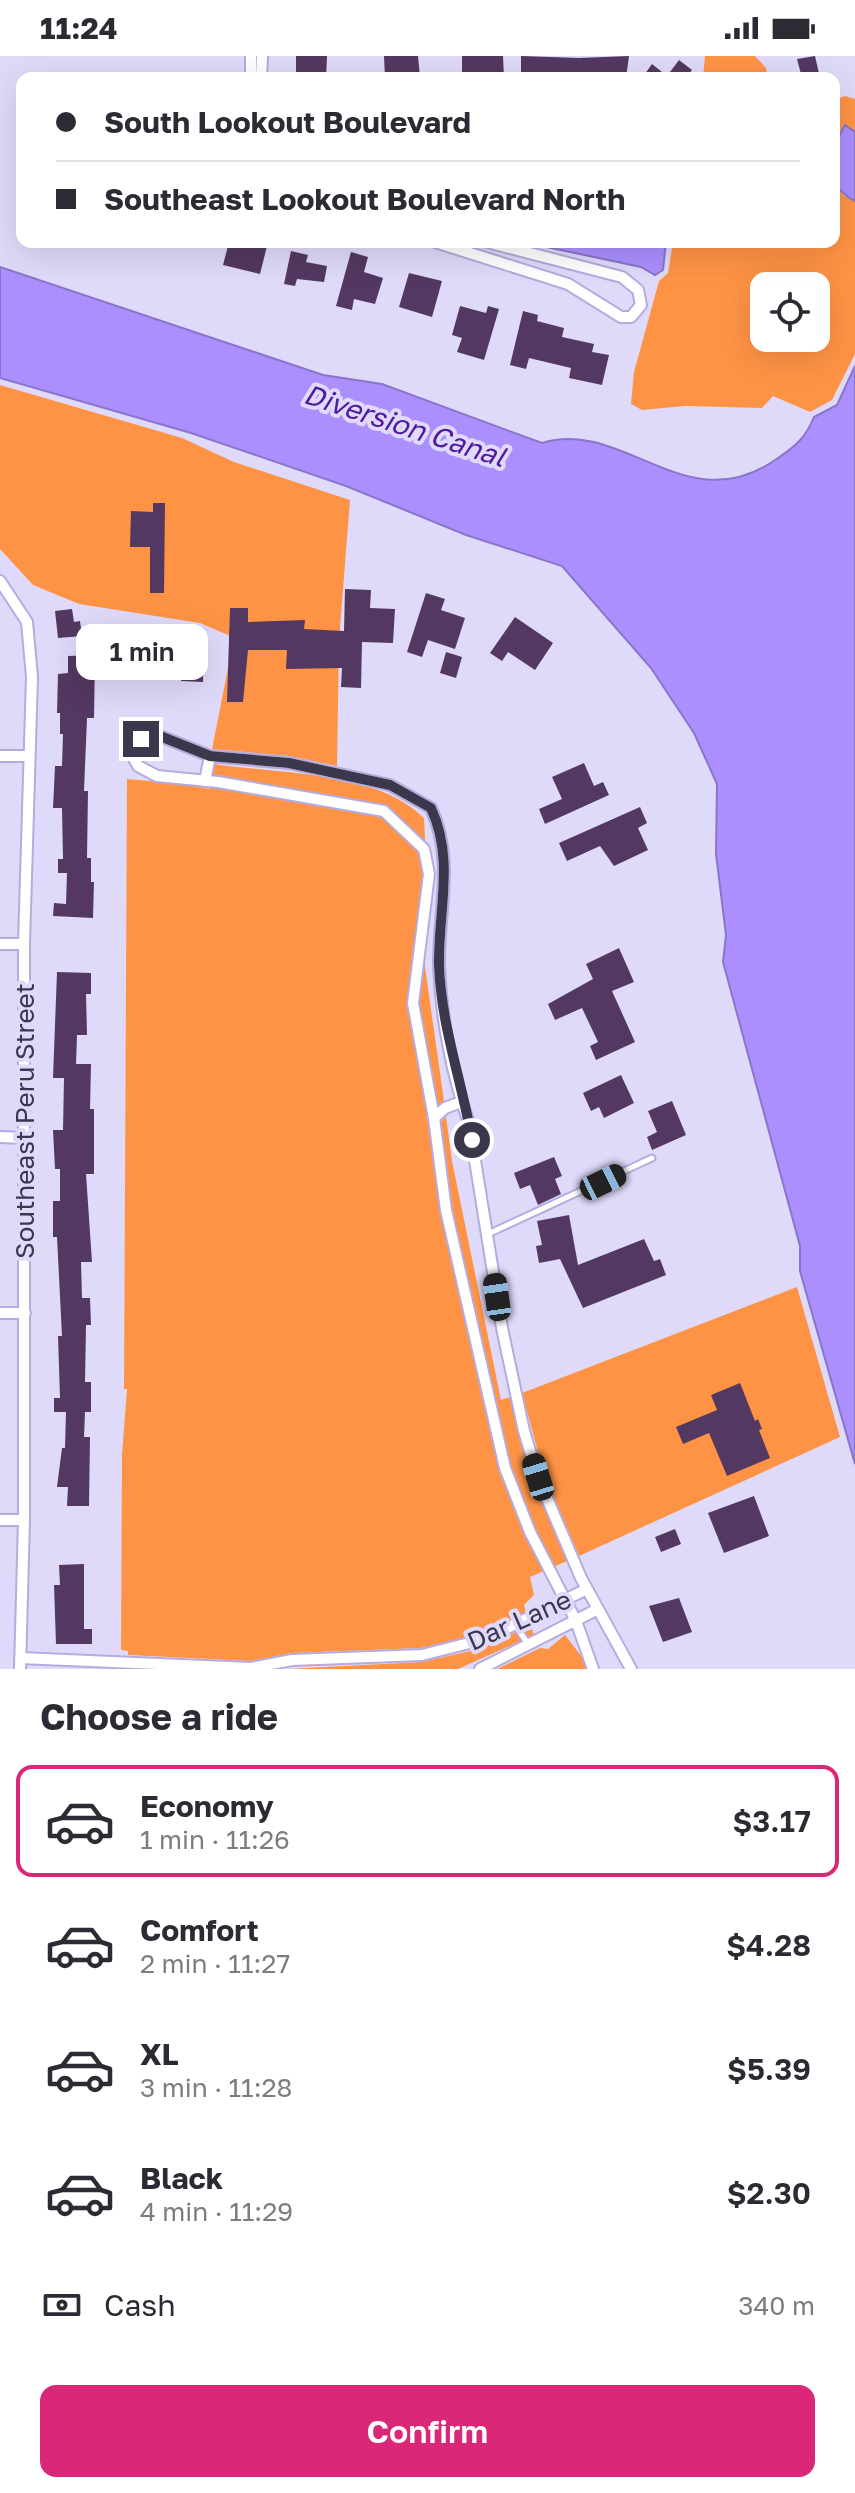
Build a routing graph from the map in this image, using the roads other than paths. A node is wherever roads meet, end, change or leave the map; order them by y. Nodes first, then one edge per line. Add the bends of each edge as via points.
1 (455, 248) edge
2 (510, 248) edge
3 (529, 253) junction
4 (523, 269) junction
5 (0, 581) edge
6 (0, 756) edge
7 (27, 756) junction
8 (210, 756) junction
9 (205, 781) junction
10 (443, 843) junction
11 (424, 849) junction
12 (0, 944) edge
13 (24, 944) junction
14 (461, 1102) junction
15 (434, 1118) junction
16 (0, 1137) edge
17 (23, 1138) junction
18 (652, 1158) dead end
19 (488, 1234) junction
20 (0, 1313) edge
21 (25, 1313) junction
22 (0, 1520) edge
23 (24, 1520) junction
24 (587, 1589) junction
25 (566, 1601) junction
26 (598, 1609) junction
27 (576, 1621) junction
28 (516, 1625) junction
29 (529, 1645) junction
30 (20, 1664) edge
31 (271, 1667) edge
32 (480, 1669) edge
33 (593, 1669) edge
34 (631, 1669) edge

1 - 4 street
2 - 3 street
3 - 4 street
3 - 4 street via 622,277 638,290 641,305 631,317 621,317 568,284
5 - 7 street, Southeast Peru Street via 27,622 32,677
6 - 7 street
7 - 13 street, Southeast Peru Street
8 - 9 street
8 - 9 street via 160,736 141,739 131,753 138,766 157,776
8 - 10 street via 289,763 390,785 431,808
9 - 11 street via 384,811
10 - 11 street
10 - 14 street via 439,966
11 - 15 street via 429,874 413,1003
12 - 13 street
13 - 17 street, Southeast Peru Street
14 - 15 street
14 - 19 street
15 - 25 street via 446,1210 497,1439 522,1515
16 - 17 street
17 - 21 street, Southeast Peru Street
18 - 19 lane
19 - 24 street via 524,1431 538,1477
20 - 21 street
21 - 23 street, Southeast Peru Street
22 - 23 street
23 - 30 street, Southeast Peru Street
24 - 25 street, Dar Lane
24 - 26 street
25 - 27 street
25 - 28 street, Dar Lane
26 - 27 street, Dar Lane
26 - 34 street
27 - 29 street, Dar Lane
27 - 33 street
28 - 29 lane
28 - 31 street, Dar Lane via 468,1645 422,1655 314,1658
29 - 32 street, Dar Lane
30 - 31 street, Dar Lane

